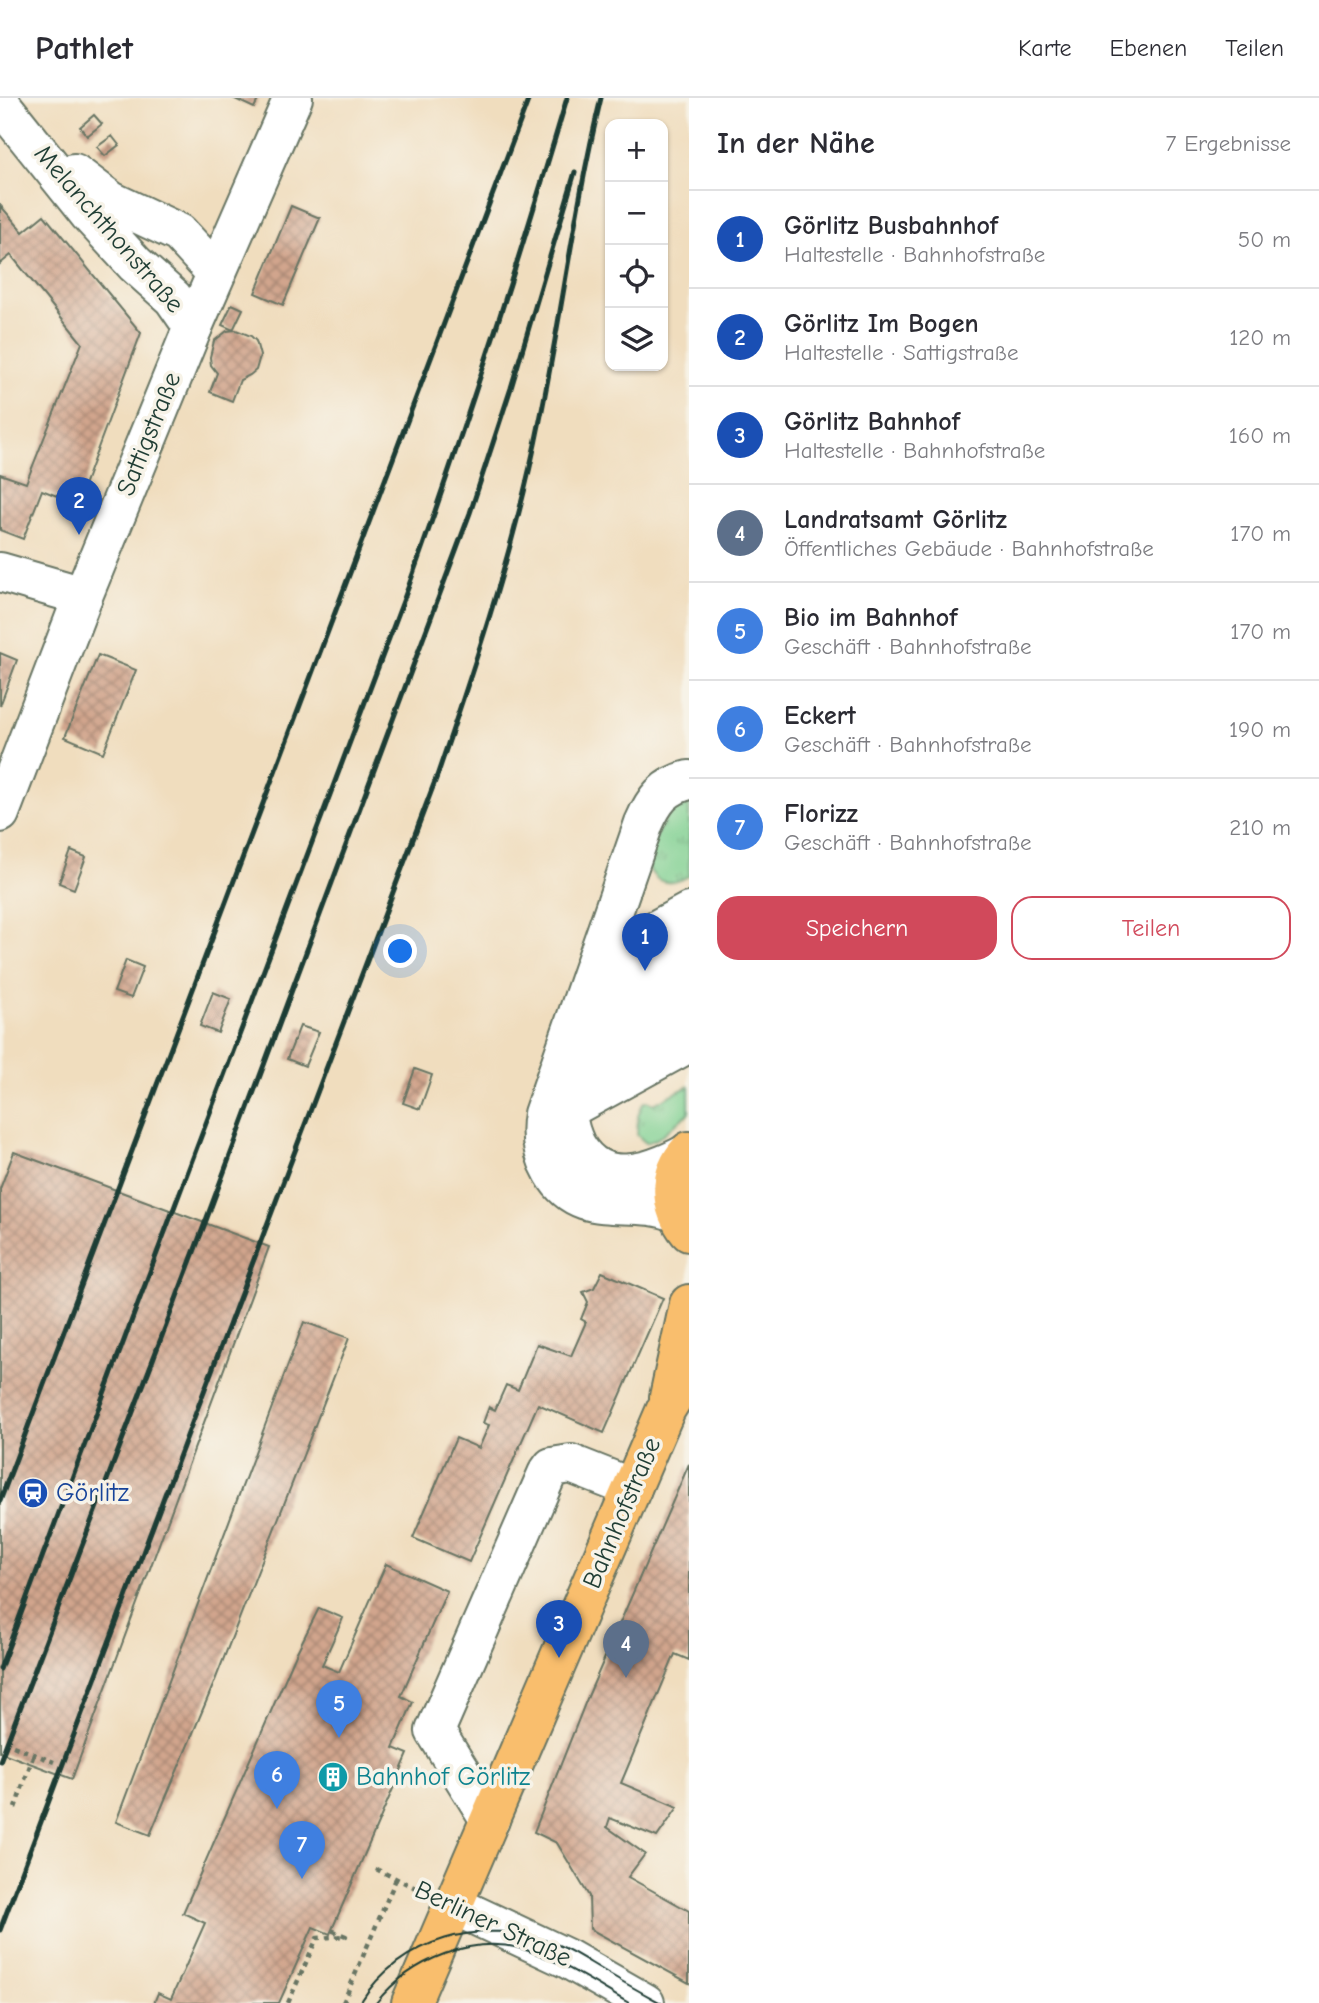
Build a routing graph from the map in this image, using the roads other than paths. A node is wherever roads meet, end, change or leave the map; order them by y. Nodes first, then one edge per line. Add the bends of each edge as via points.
1 (293, 98) edge
2 (0, 103) edge
3 (12, 142) edge
4 (216, 273) junction
5 (192, 327) junction
6 (0, 572) edge
7 (83, 596) junction
8 (689, 780) edge
9 (0, 813) edge
10 (689, 912) edge
11 (689, 943) edge
12 (689, 975) edge
13 (611, 986) junction
14 (689, 1007) edge
15 (598, 1023) junction
16 (689, 1043) edge
17 (585, 1061) junction
18 (568, 1109) junction
19 (688, 1152) edge
20 (686, 1227) edge
21 (689, 1304) edge
22 (689, 1371) edge
23 (666, 1409) junction
24 (632, 1488) junction
25 (490, 1820) junction
26 (466, 1911) junction
27 (411, 2003) edge
28 (645, 2003) edge

1 - 4 street, Sattigstraße
2 - 3 street, Melanchthonstraße
3 - 4 street, Melanchthonstraße via 111,201 179,233
3 - 5 street, Melanchthonstraße via 173,298
4 - 5 street, Sattigstraße
5 - 7 street, Sattigstraße
6 - 7 street
7 - 9 street, Sattigstraße
8 - 20 street via 663,791 644,823 541,1127 546,1160 569,1193 594,1203 645,1204
10 - 13 street via 624,948
11 - 13 street
12 - 15 street
13 - 15 street
14 - 17 street
15 - 17 street
16 - 18 street
17 - 18 street
18 - 19 street via 575,1143 600,1170 650,1170
19 - 20 main road via 674,1175 673,1194
21 - 23 main road, Bahnhofstraße
22 - 23 main road, Bahnhofstraße
23 - 24 main road, Bahnhofstraße
24 - 25 main road, Bahnhofstraße
24 - 25 street via 571,1464 552,1467 432,1740
25 - 26 main road, Bahnhofstraße
26 - 27 main road, Bahnhofstraße
26 - 28 street, Berliner Straße via 568,1959

